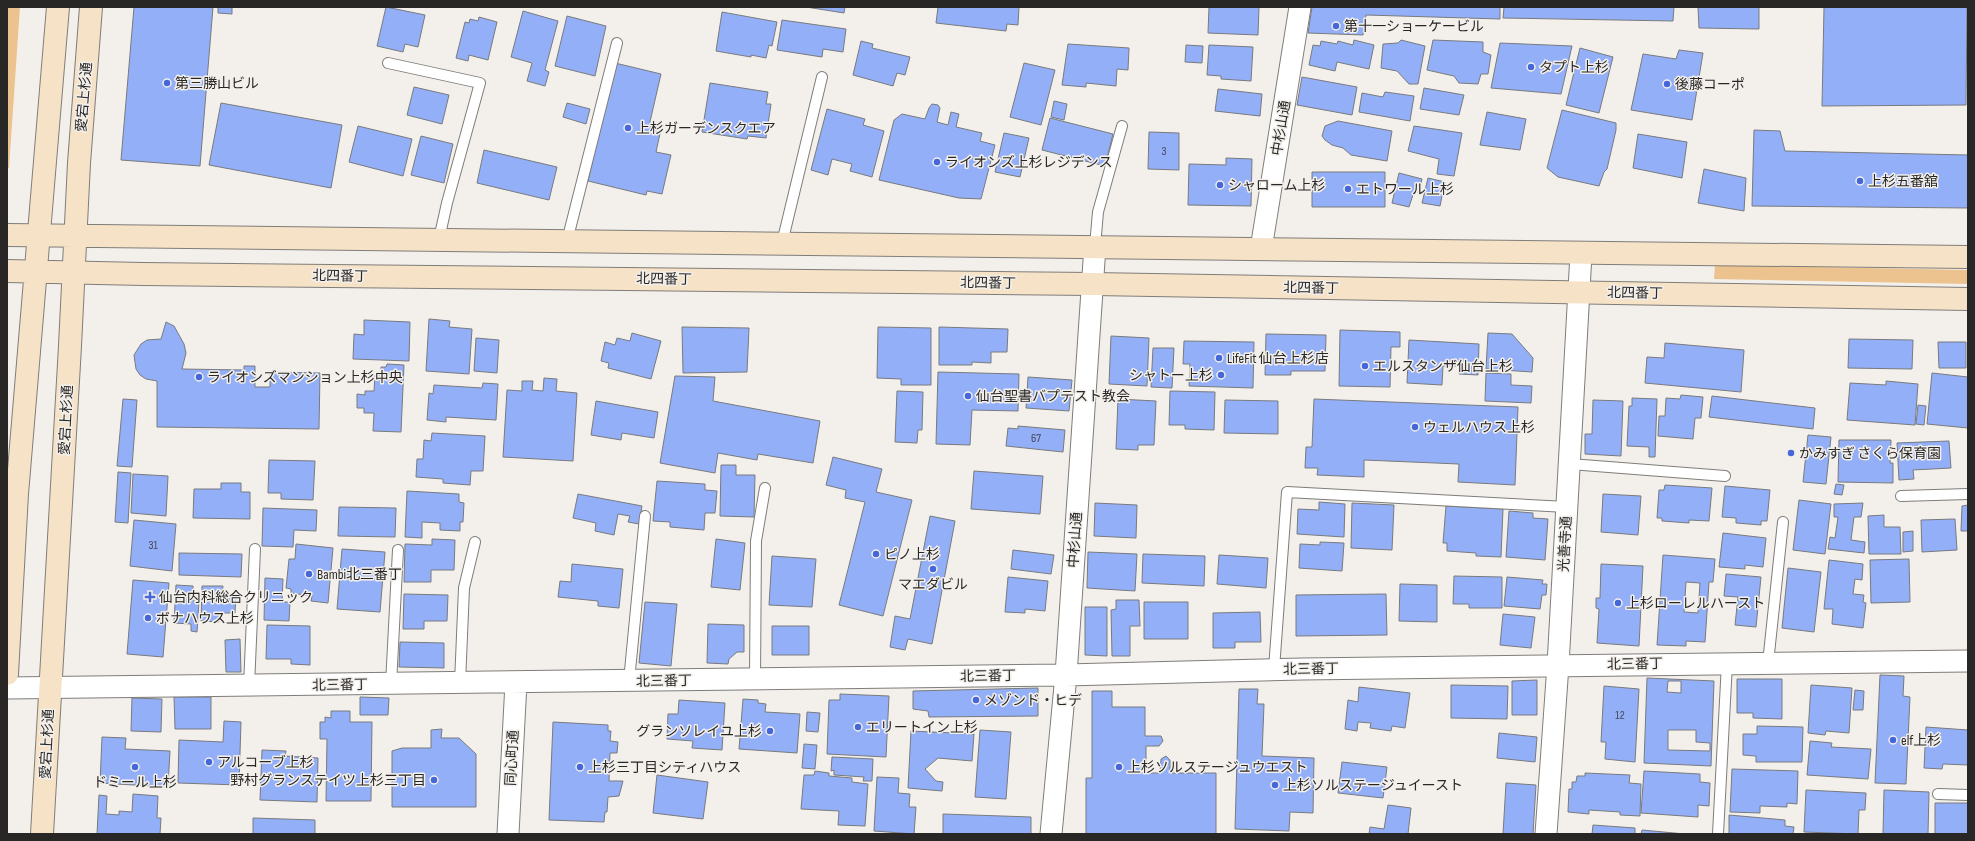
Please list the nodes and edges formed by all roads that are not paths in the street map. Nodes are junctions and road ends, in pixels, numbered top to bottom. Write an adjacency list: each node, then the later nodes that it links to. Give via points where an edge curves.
1 (58, 7): 9 (street)
2 (91, 7): 10 (street, 愛宕上杉通, via 78,163)
3 (1300, 7): 15 (street, 中杉山通)
4 (617, 43): 12 (lane)
5 (388, 63): 11 (lane, via 480,83)
6 (822, 77): 13 (lane)
7 (1122, 126): 14 (lane, via 1098,212)
8 (7, 235): 9 (street)
9 (40, 235): 10 (street); 19 (street)
10 (76, 235): 11 (street); 20 (street, 愛宕上杉通)
11 (439, 239): 12 (street)
12 (567, 241): 13 (street)
13 (782, 243): 14 (street)
14 (1095, 246): 15 (street); 21 (street, 中杉山通)
15 (1261, 249): 16 (street)
16 (1581, 254): 17 (street); 22 (street, 光善寺通)
17 (1968, 258)
18 (7, 271): 19 (street, 北四番丁)
19 (36, 272): 20 (street, 北四番丁); 27 (street)
20 (74, 272): 21 (street, 北四番丁); 50 (street, 愛宕上杉通)
21 (1093, 284): 22 (street, 北四番丁); 42 (street, 中杉山通)
22 (1580, 292): 23 (street, 北四番丁); 24 (street, 光善寺通)
23 (1968, 299)
24 (1570, 464): 25 (lane); 30 (street, 光善寺通)
25 (1725, 476)
26 (765, 488): 43 (lane, via 756,541)
27 (12, 493): 41 (street)
28 (1968, 494): 29 (lane)
29 (1900, 496)
30 (1567, 507): 39 (street, 光善寺通); 40 (lane, via 1287,492)
31 (645, 516): 44 (lane)
32 (1783, 522): 38 (lane)
33 (475, 542): 45 (lane, via 464,588)
34 (255, 549): 48 (lane)
35 (398, 550): 47 (lane)
36 (1968, 661): 38 (street, 北三番丁)
37 (1728, 663): 38 (street, 北三番丁); 39 (street, 北三番丁); 57 (lane)
38 (1768, 663)
39 (1558, 665): 40 (street, 北三番丁); 56 (street, 光善寺通)
40 (1274, 669): 42 (street, 北三番丁)
41 (7, 674)
42 (1066, 676): 43 (street, 北三番丁); 55 (street, 中杉山通)
43 (755, 679): 44 (street, 北三番丁)
44 (629, 681): 46 (street, 北三番丁)
45 (460, 683): 46 (street, 北三番丁); 47 (street, 北三番丁)
46 (516, 683): 54 (street, 同心町通)
47 (391, 684): 48 (street, 北三番丁)
48 (249, 686): 50 (street, 北三番丁)
49 (7, 688): 50 (street, 北三番丁)
50 (50, 689): 53 (street, 愛宕上杉通)
51 (1938, 794): 52 (lane)
52 (1968, 795)
53 (42, 834)
54 (508, 834)
55 (1050, 834)
56 (1546, 834)
57 (1718, 834)

